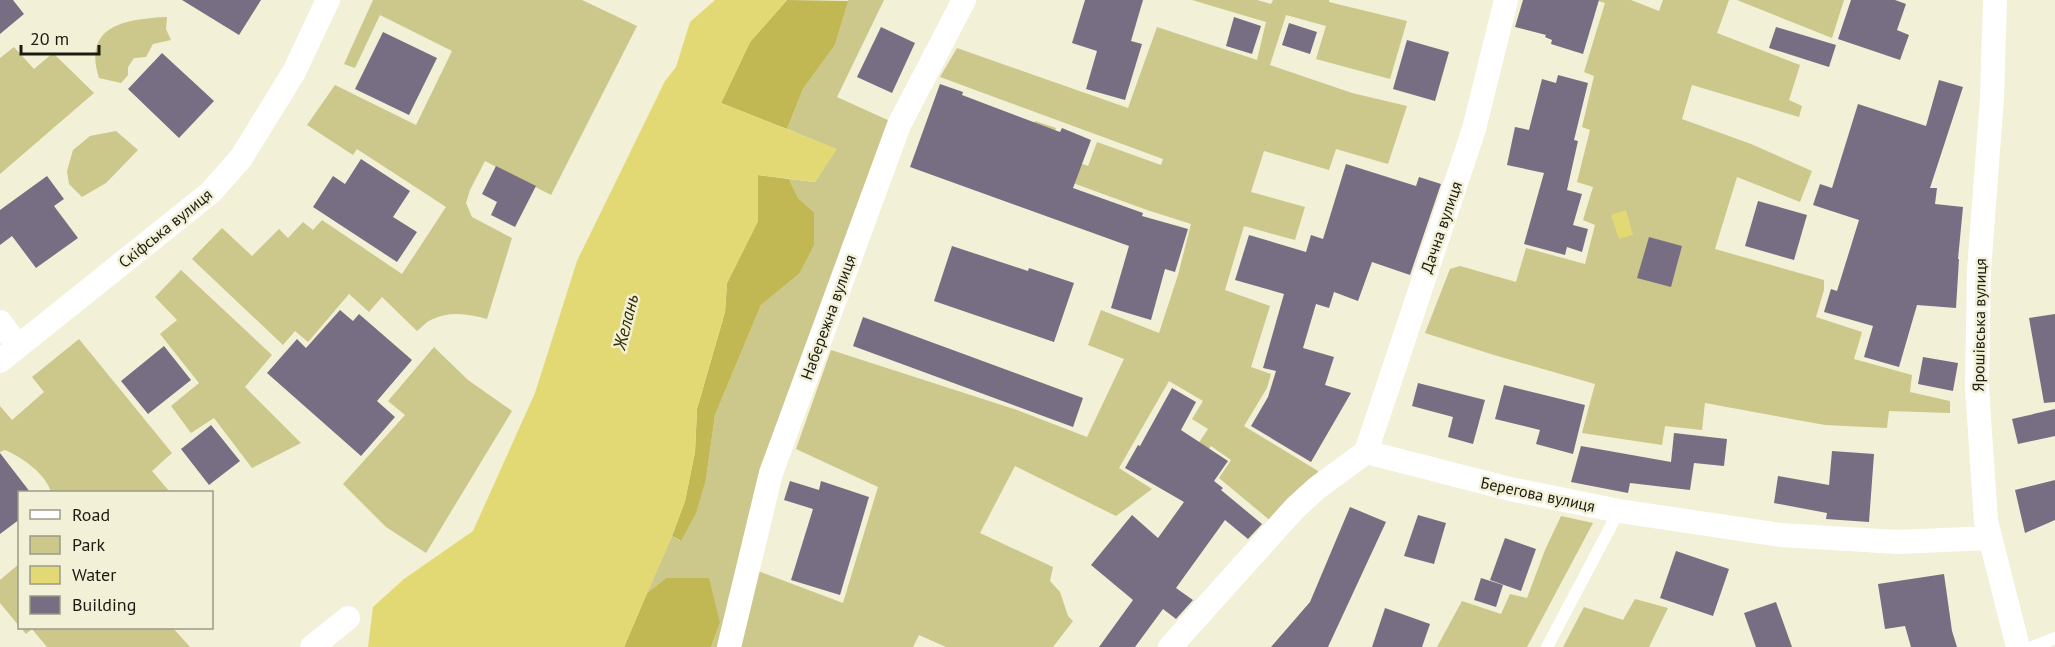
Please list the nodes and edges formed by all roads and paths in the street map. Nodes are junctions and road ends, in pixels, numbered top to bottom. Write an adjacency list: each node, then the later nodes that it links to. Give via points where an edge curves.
1 (328, 0): 6 (street, Скіфська вулиця, via 268,116 241,158 211,192)
2 (964, 0): 13 (street, Набережна вулиця, via 899,125 771,473)
3 (1506, 0): 7 (street, Дачна вулиця, via 1474,129)
4 (1995, 0): 9 (street, Ярошівська вулиця, via 1979,270 1977,387)
5 (0, 322): 6 (street)
6 (9, 353)
7 (1366, 452): 8 (street, Берегова вулиця, via 1510,489); 14 (street, via 1295,507)
8 (1619, 511): 9 (street, Берегова вулиця, via 1780,535 1898,542); 15 (lane)
9 (1989, 538): 16 (street, Ярошівська вулиця)
10 (348, 618): 12 (street)
11 (2055, 638): 17 (lane)
12 (312, 647)
13 (729, 647)
14 (1170, 647)
15 (1547, 647)
16 (2018, 647)
17 (2032, 647)

